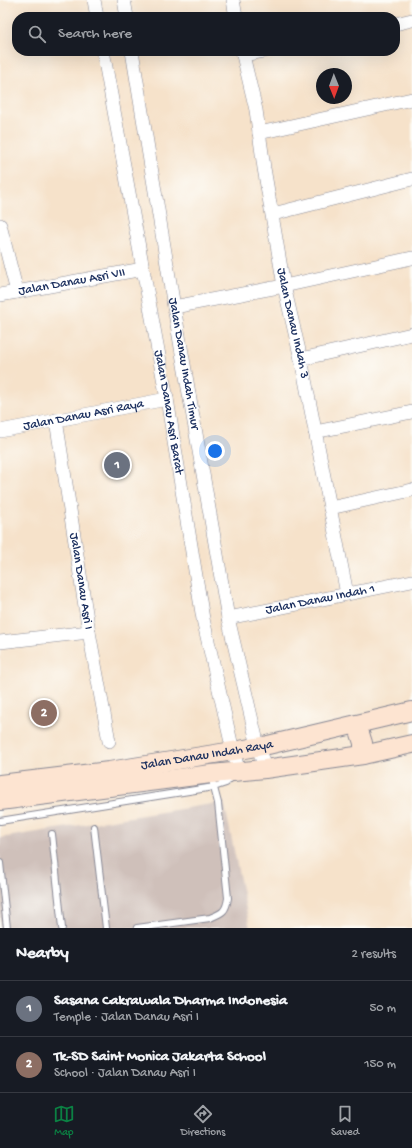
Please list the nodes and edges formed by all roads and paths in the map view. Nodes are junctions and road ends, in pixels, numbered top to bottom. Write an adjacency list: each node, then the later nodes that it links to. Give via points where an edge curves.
1 (94, 0): 4 (street)
2 (124, 0): 5 (street)
3 (233, 0): 6 (street)
4 (96, 12)
5 (126, 12)
6 (235, 12)
7 (412, 20): 8 (street)
8 (400, 23)
9 (104, 56): 18 (street, Jalan Danau Asri Barat)
10 (133, 56): 22 (street, Jalan Danau Indah Timur)
11 (244, 56): 13 (street, Jalan Danau Indah 3)
12 (412, 99): 13 (street)
13 (259, 133): 15 (street, Jalan Danau Indah 3)
14 (412, 179): 15 (street)
15 (273, 214): 19 (street, Jalan Danau Indah 3)
16 (0, 225): 20 (street)
17 (412, 258): 19 (street)
18 (143, 269): 20 (street, Jalan Danau Asri VII); 25 (street, Jalan Danau Asri Barat)
19 (284, 286): 22 (street); 24 (street, Jalan Danau Indah 3)
20 (17, 292): 21 (street, Jalan Danau Asri VII)
21 (0, 295)
22 (174, 307): 34 (street, Jalan Danau Indah Timur)
23 (412, 334): 24 (street)
24 (301, 359): 29 (street, Jalan Danau Indah 3)
25 (168, 399): 27 (street, Jalan Danau Asri Raya); 42 (street, Jalan Danau Asri Barat, via 203,619)
26 (412, 412): 29 (street)
27 (56, 420): 28 (street, Jalan Danau Asri Raya); 35 (street, Jalan Danau Asri I)
28 (0, 431)
29 (315, 432): 31 (street, Jalan Danau Indah 3)
30 (412, 490): 31 (street)
31 (330, 508): 33 (street, Jalan Danau Indah 3)
32 (412, 581): 33 (street, Jalan Danau Indah 1)
33 (347, 594): 34 (street, Jalan Danau Indah 1)
34 (228, 618): 41 (street, Jalan Danau Indah Timur)
35 (89, 632): 36 (street); 39 (street, Jalan Danau Asri I)
36 (0, 642)
37 (412, 711): 38 (street, Jalan Danau Indah Raya)
38 (358, 724): 41 (street, Jalan Danau Indah Raya); 43 (street, via 363,743)
39 (109, 741)
40 (412, 744): 43 (street, Jalan Danau Indah Raya)
41 (258, 746): 42 (street, Jalan Danau Indah Raya); 44 (street, Jalan Danau Indah Timur)
42 (232, 751): 45 (street, Jalan Danau Asri Barat); 47 (street, Jalan Danau Indah Raya)
43 (362, 755): 44 (street, Jalan Danau Indah Raya)
44 (265, 768): 45 (street, Jalan Danau Indah Raya)
45 (239, 772): 46 (street, Jalan Danau Indah Raya)
46 (212, 780): 48 (street, Jalan Danau Indah Raya); 49 (lane); 53 (lane, via 218,803 227,907 210,918)
47 (0, 784)
48 (0, 801)
49 (0, 821)
50 (94, 828): 56 (lane)
51 (52, 834): 55 (lane)
52 (0, 862): 54 (lane)
53 (146, 927): 57 (lane)
54 (8, 928)
55 (62, 928)
56 (106, 928)
57 (137, 928)

